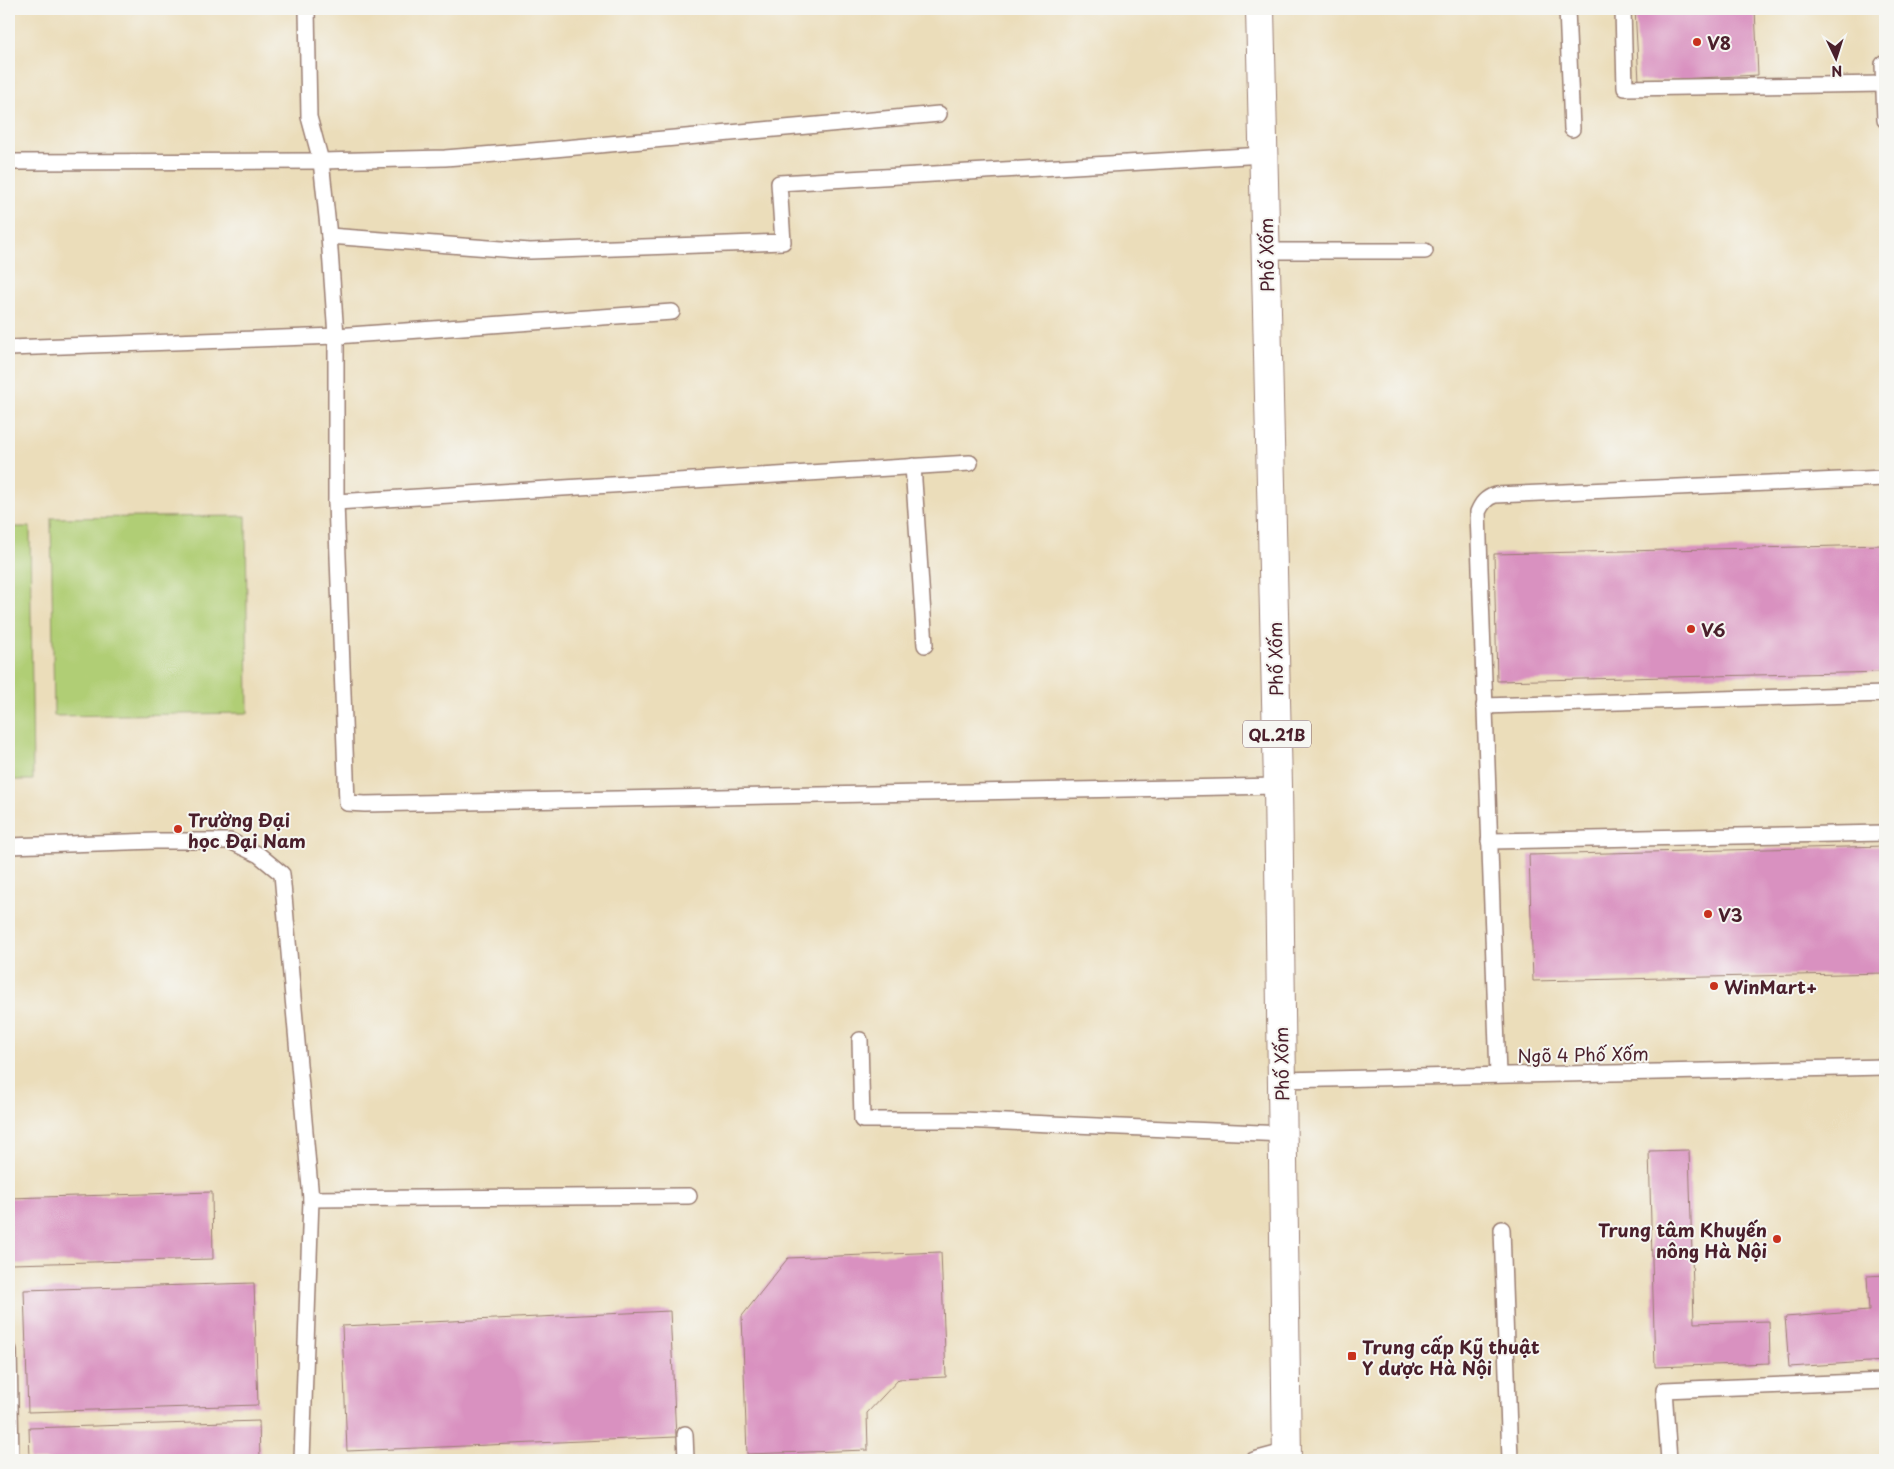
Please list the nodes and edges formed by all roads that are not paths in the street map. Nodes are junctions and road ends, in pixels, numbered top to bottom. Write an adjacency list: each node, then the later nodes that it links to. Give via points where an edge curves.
1 (307, 9): 11 (lane, via 309,117)
2 (1260, 9): 10 (highway, Phố Xốm / QL.21B)
3 (1567, 9): 9 (lane)
4 (1623, 9): 6 (lane, via 1625,88)
5 (1885, 64): 6 (lane)
6 (1884, 84): 8 (lane)
7 (939, 114): 11 (lane, via 444,158)
8 (1885, 120)
9 (1572, 129)
10 (1264, 155): 13 (lane, via 779,183 783,242 530,251); 14 (highway, Phố Xốm / QL.21B)
11 (321, 161): 12 (lane); 13 (lane)
12 (9, 162)
13 (329, 236): 17 (lane)
14 (1266, 251): 15 (lane); 26 (highway, Phố Xốm / QL.21B)
15 (1424, 251)
16 (672, 312): 17 (lane)
17 (336, 336): 18 (lane); 22 (lane)
18 (9, 348)
19 (970, 462): 20 (lane)
20 (913, 466): 22 (lane); 23 (lane)
21 (1885, 478): 25 (lane, via 1489,497 1478,512)
22 (336, 502): 26 (lane, via 347,803)
23 (925, 645)
24 (1885, 694): 25 (lane)
25 (1484, 706): 28 (lane)
26 (1278, 786): 33 (highway, Phố Xốm / QL.21B)
27 (1885, 833): 28 (lane)
28 (1489, 841): 32 (lane)
29 (9, 846): 36 (lane, via 230,840 259,854 282,874)
30 (860, 1040): 34 (lane, via 862,1120 961,1120)
31 (1885, 1067): 32 (lane, Ngõ 4 Phố Xốm)
32 (1498, 1075): 33 (lane, Ngõ 4 Phố Xốm)
33 (1281, 1080): 34 (highway, Phố Xốm / QL.21B)
34 (1282, 1134): 42 (highway, Phố Xốm / QL.21B)
35 (689, 1196): 36 (lane)
36 (311, 1199): 44 (lane)
37 (1502, 1229): 47 (lane)
38 (9, 1350): 40 (lane)
39 (1885, 1381): 48 (lane, via 1664,1390)
40 (10, 1430): 43 (lane)
41 (684, 1434): 45 (lane)
42 (1287, 1456): 46 (lane)
43 (11, 1460)
44 (302, 1460)
45 (686, 1460)
46 (1254, 1460)
47 (1510, 1460)
48 (1670, 1460)

